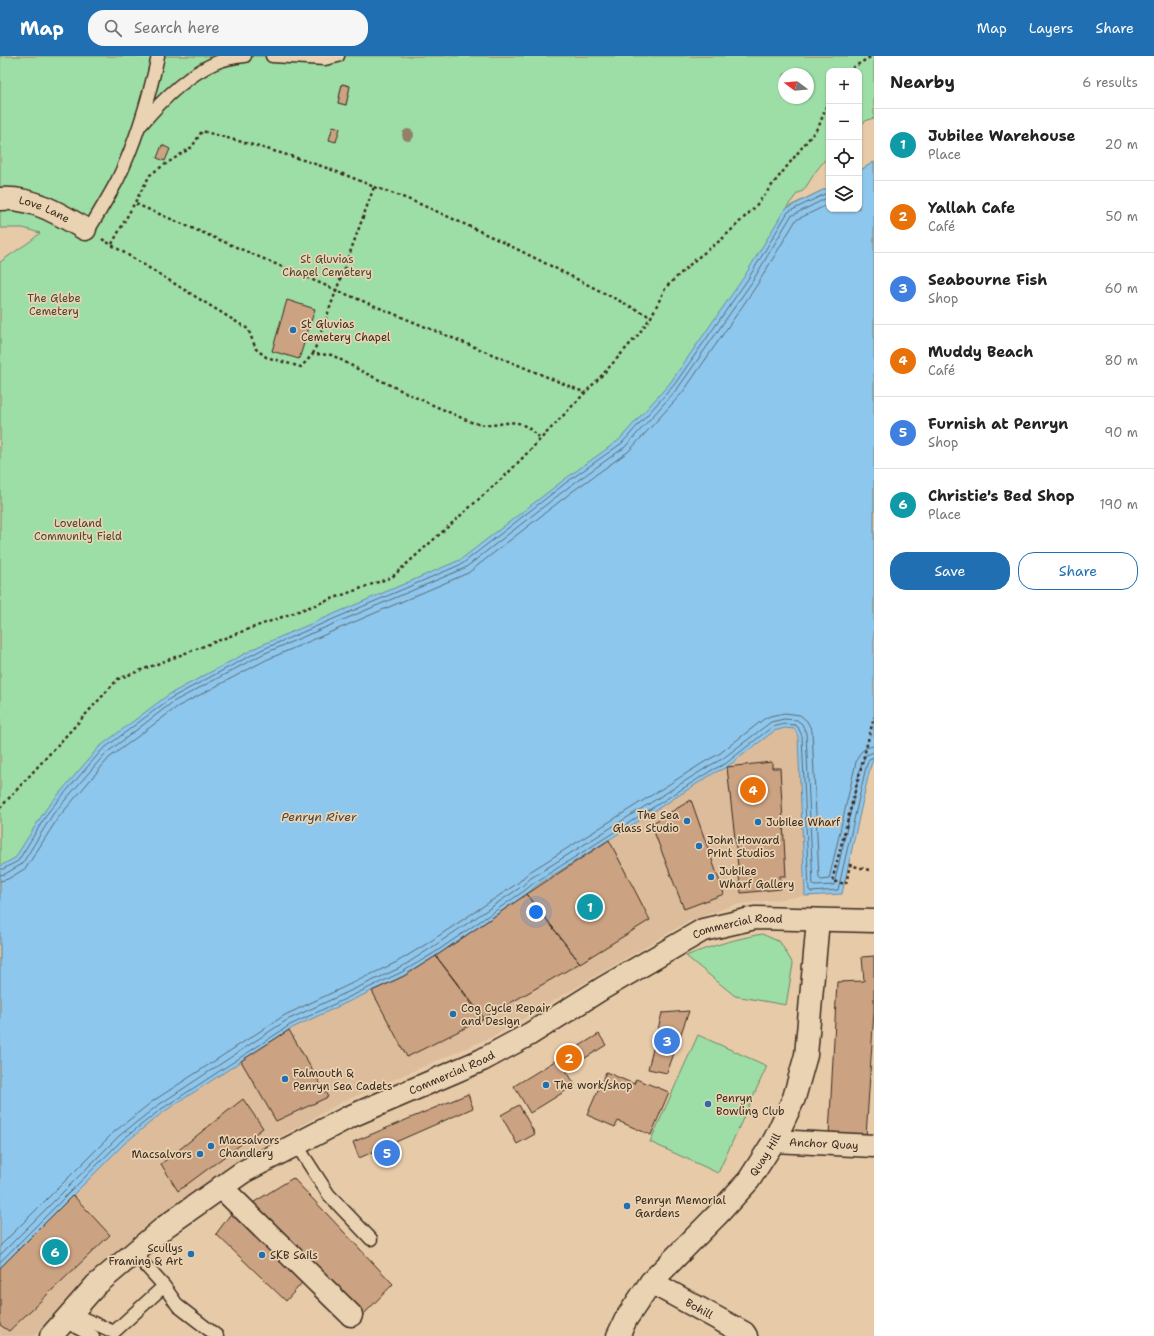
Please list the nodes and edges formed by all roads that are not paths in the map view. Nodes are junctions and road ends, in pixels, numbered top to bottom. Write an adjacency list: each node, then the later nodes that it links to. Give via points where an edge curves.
1 (158, 56): 5 (lane)
2 (245, 56): 5 (lane, via 215,63 188,80 161,103)
3 (272, 56): 4 (lane, via 325,59)
4 (338, 56)
5 (137, 131): 7 (lane, via 117,181 91,226)
6 (0, 199): 7 (street, Love Lane, via 20,200 37,205)
7 (85, 229)
8 (818, 920): 9 (street, Commercial Road); 10 (street, Quay Hill, via 806,1055 794,1098); 11 (street, Commercial Road, via 756,918 703,930 482,1060 349,1117)
9 (874, 922)
10 (774, 1141): 12 (street, Anchor Quay); 16 (street, Quay Hill, via 749,1180)
11 (296, 1144): 13 (street, Commercial Road, via 243,1172); 14 (lane, via 329,1195)
12 (874, 1146)
13 (221, 1187): 15 (street, Commercial Road, via 166,1226); 18 (street)
14 (371, 1239)
15 (134, 1253): 17 (lane); 19 (street, Commercial Road, via 96,1285)
16 (651, 1282): 22 (street, Quay Hill); 23 (street, Bohill)
17 (164, 1286): 19 (lane, via 114,1332); 21 (lane, via 178,1306)
18 (351, 1315)
19 (62, 1323): 20 (lane)
20 (93, 1336)
21 (217, 1336)
22 (618, 1336)
23 (746, 1336)

